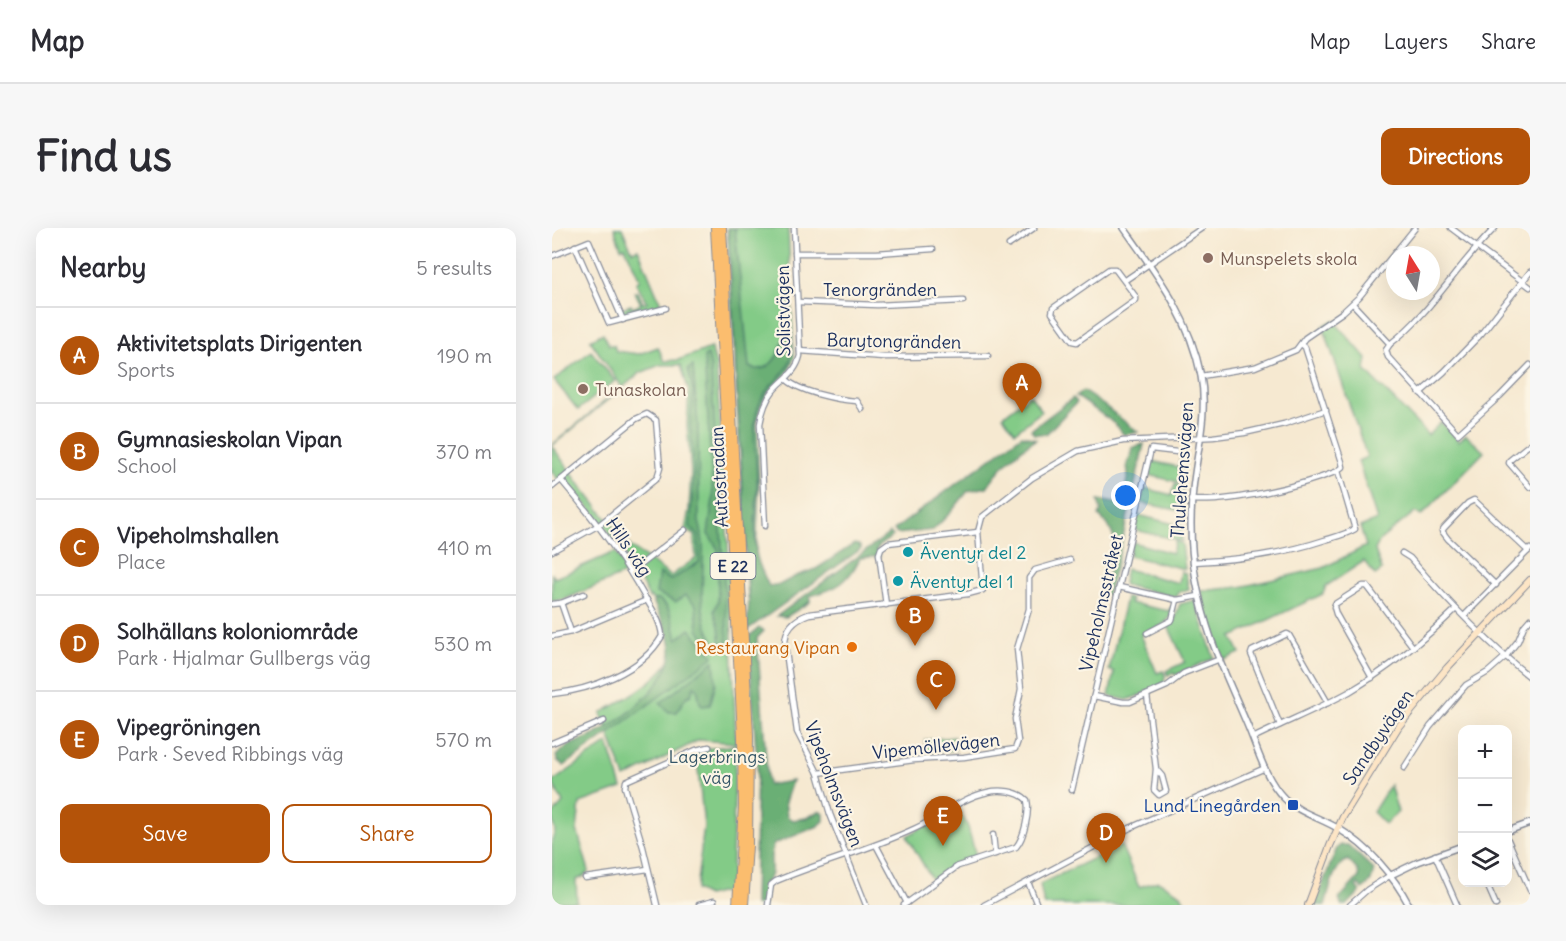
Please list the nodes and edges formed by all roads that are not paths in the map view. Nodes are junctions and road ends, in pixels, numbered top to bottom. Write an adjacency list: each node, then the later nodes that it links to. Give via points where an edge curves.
1 (715, 228): 111 (highway, Autostradan / E 22, via 742,735 743,806)
2 (722, 228): 95 (highway, Autostradan / E 22, via 749,725)
3 (794, 228): 14 (street, Solistvägen)
4 (1034, 228): 10 (street)
5 (1124, 228): 16 (street, Thulehemsvägen)
6 (1202, 228): 16 (street)
7 (1415, 228): 23 (street)
8 (1451, 228): 12 (street)
9 (1495, 228): 12 (street)
10 (1009, 245)
11 (575, 246): 15 (street); 25 (street, via 605,318 610,324); 25 (street, via 588,241)
12 (1476, 246): 18 (street); 27 (street, via 1422,314)
13 (933, 249): 14 (street, via 876,254)
14 (795, 253): 22 (street, Solistvägen)
15 (552, 256)
16 (1150, 264): 19 (street); 31 (street, Thulehemsvägen, via 1184,322)
17 (1530, 272): 18 (street)
18 (1521, 280): 20 (street); 33 (street, via 1480,334)
19 (1124, 281): 19 (street, via 1136,300 1077,342 1072,341 1052,313 1053,308 1111,268)
20 (1530, 287)
21 (963, 301): 22 (street, Tenorgränden, via 877,305)
22 (798, 302): 28 (street, Solistvägen)
23 (1353, 304): 26 (street); 27 (street)
24 (666, 308): 25 (street)
25 (623, 320)
26 (1301, 344): 31 (street, via 1270,362); 35 (street)
27 (1390, 344): 33 (street, via 1387,355)
28 (800, 351): 29 (street, Barytongränden, via 884,357); 32 (street, Solistvägen, via 797,365)
29 (988, 356)
30 (1530, 365): 33 (street, via 1458,434)
31 (1201, 376): 36 (street, Thulehemsvägen)
32 (786, 379): 34 (street, via 810,391 857,401); 45 (street, Solistvägen, via 769,396 760,424)
33 (1420, 393)
34 (862, 409)
35 (1326, 410): 36 (street, via 1264,429); 39 (street, via 1343,465)
36 (1200, 437): 43 (street, Thulehemsvägen); 47 (street, via 1123,441 1078,451 1032,478 985,513)
37 (1530, 444): 41 (street, via 1509,463)
38 (1177, 452): 56 (street, Vipeholmsstråket, via 1150,449)
39 (1338, 471): 43 (street, via 1266,492); 52 (street, via 1353,531 1298,548)
40 (561, 480): 42 (street); 44 (street, Hills väg); 44 (street, via 628,425 647,414 653,416 657,423 657,478)
41 (1530, 487)
42 (552, 488)
43 (1191, 500): 52 (street, Thulehemsvägen)
44 (599, 525): 49 (street); 53 (street, Hills väg)
45 (765, 526)
46 (685, 530): 53 (street)
47 (978, 532): 63 (street, via 983,590); 63 (street, via 883,546 879,554)
48 (1529, 550): 55 (street); 55 (street, via 1474,500 1468,502 1442,531)
49 (552, 551)
50 (1402, 553): 64 (street)
51 (1070, 560): 88 (street, Vipemöllevägen, via 1035,570 1029,578 1029,609 1017,649 1021,690 1015,749)
52 (1193, 562): 58 (street, Thulehemsvägen)
53 (631, 572): 59 (street, Hills väg)
54 (1530, 580): 69 (main road, Sandbyvägen)
55 (1496, 585): 65 (street)
56 (1119, 587): 60 (street); 78 (street, Vipeholmsstråket)
57 (584, 594): 61 (street)
58 (1199, 596): 60 (street); 73 (street, Thulehemsvägen)
59 (647, 600): 67 (street); 76 (street, Hills väg, via 662,629 662,636 647,655 592,685)
60 (1178, 600): 68 (street, via 1172,620)
61 (561, 603): 62 (street); 67 (street)
62 (552, 604)
63 (886, 605): 88 (street, Vipeholmsvägen, via 813,613 798,618 786,634 797,732)
64 (1456, 609): 65 (street); 71 (street)
65 (1464, 616): 69 (street)
66 (1530, 619): 72 (street)
67 (571, 632): 70 (street)
68 (1147, 633)
69 (1479, 633): 72 (street); 91 (main road, Sandbyvägen, via 1399,726)
70 (552, 636)
71 (1413, 647): 75 (street); 75 (street, via 1367,586 1335,604 1334,610)
72 (1505, 657): 74 (street); 86 (street, via 1466,685 1430,727)
73 (1220, 659): 77 (street, via 1182,674); 82 (street, Thulehemsvägen)
74 (1530, 677)
75 (1372, 678): 79 (street)
76 (552, 694)
77 (1147, 695): 78 (street, via 1126,702); 87 (street)
78 (1094, 696): 89 (street, Vipeholmsstråket)
79 (1328, 703): 81 (street); 81 (street, via 1289,635 1257,647 1252,656)
80 (604, 721): 83 (street)
81 (1280, 725): 82 (street)
82 (1253, 738): 85 (street, Thulehemsvägen)
83 (552, 743)
84 (709, 747): 101 (street, via 626,781)
85 (1265, 768): 91 (street, Thulehemsvägen, via 1287,801); 104 (street, via 1138,825)
86 (1404, 768)
87 (1156, 769): 87 (street, via 1154,790 1159,795 1166,790)
88 (818, 773): 100 (street, Vipeholmsvägen)
89 (1072, 790)
90 (1530, 824): 92 (street)
91 (1338, 828): 102 (street, Thulehemsvägen, via 1367,851); 118 (main road, Sandbyvägen)
92 (1512, 830)
93 (993, 835): 98 (street)
94 (876, 845): 98 (street, via 982,794 999,790 1023,796 1028,807 1019,843 1014,849); 100 (street); 108 (street)
95 (748, 846): 112 (highway, Autostradan / E 22); 113 (highway)
96 (1458, 847): 99 (street)
97 (1512, 849): 106 (street)
98 (995, 854): 108 (street, via 953,869)
99 (1436, 855): 102 (street); 121 (street)
100 (847, 856): 114 (street, via 772,884); 115 (street, Vipeholmsvägen)
101 (648, 869): 103 (street); 109 (street)
102 (1389, 876): 119 (street); 120 (street, Thulehemsvägen)
103 (585, 878)
104 (1028, 882): 116 (street); 117 (street)
105 (1488, 887): 122 (street)
106 (1530, 890)
107 (714, 901): 110 (street)
108 (905, 904)
109 (657, 905)
110 (699, 905)
111 (737, 905)
112 (744, 905)
113 (748, 905)
114 (768, 905)
115 (866, 905)
116 (984, 905)
117 (1037, 905)
118 (1308, 905)
119 (1350, 905)
120 (1409, 905)
121 (1457, 905)
122 (1496, 905)

